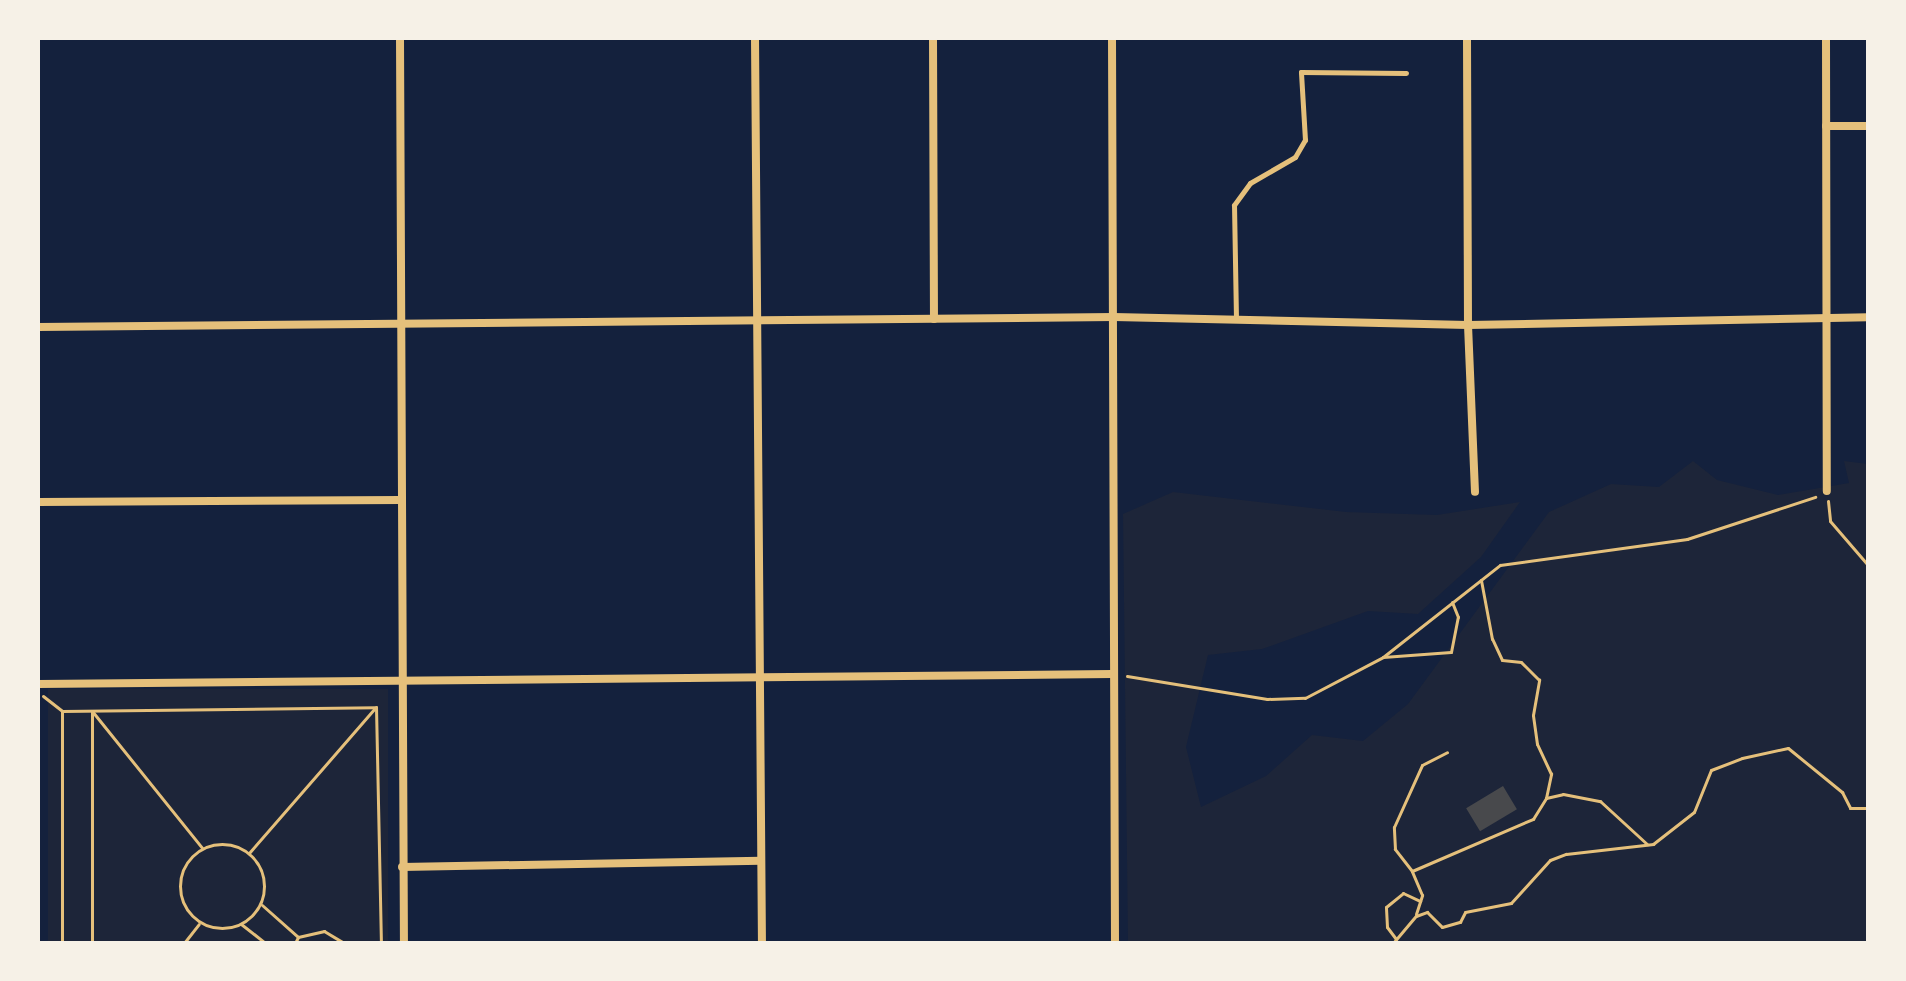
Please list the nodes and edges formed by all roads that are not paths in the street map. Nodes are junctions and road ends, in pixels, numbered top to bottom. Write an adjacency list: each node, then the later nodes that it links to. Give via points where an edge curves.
1 (400, 38): 16 (street)
2 (755, 38): 14 (street)
3 (933, 38): 13 (street)
4 (1112, 38): 10 (street)
5 (1467, 38): 17 (street)
6 (1826, 38): 8 (street)
7 (1406, 73): 15 (lane, via 1301,72 1305,140 1295,157 1250,183 1234,205)
8 (1826, 126): 9 (street); 12 (street)
9 (1868, 126)
10 (1114, 317): 13 (street); 15 (street); 24 (street)
11 (1868, 317): 12 (street)
12 (1828, 318): 17 (street); 19 (street)
13 (934, 319): 14 (street)
14 (757, 320): 16 (street); 23 (street)
15 (1236, 320): 17 (street)
16 (402, 324): 18 (street); 21 (street)
17 (1468, 325): 20 (street)
18 (38, 327)
19 (1827, 491)
20 (1475, 492)
21 (401, 500): 22 (street); 25 (street)
22 (38, 502)
23 (760, 674): 24 (street); 25 (street); 27 (street)
24 (1112, 674): 31 (street)
25 (401, 677): 26 (street); 28 (street)
26 (38, 684)
27 (761, 861): 28 (street); 30 (street)
28 (402, 867): 29 (street)
29 (404, 943)
30 (762, 943)
31 (1115, 943)

